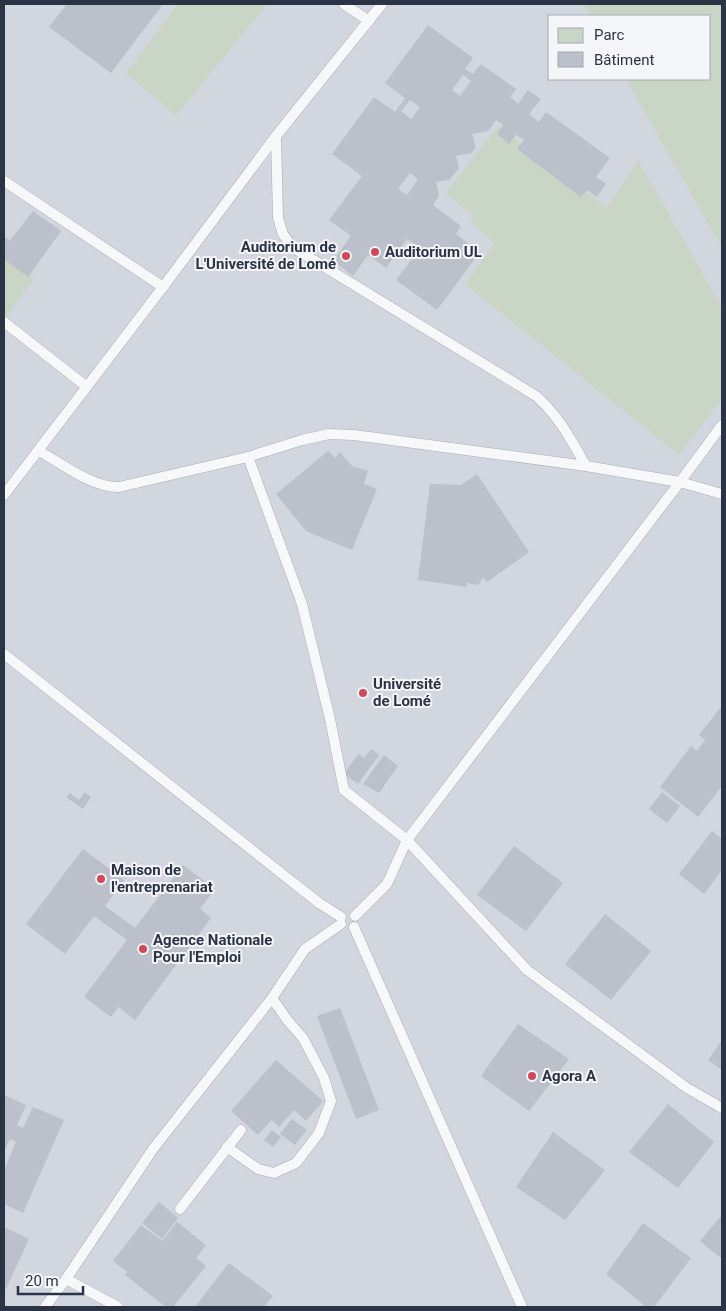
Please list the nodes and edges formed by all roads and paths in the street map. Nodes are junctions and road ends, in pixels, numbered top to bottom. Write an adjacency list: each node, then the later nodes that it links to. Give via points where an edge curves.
1 (344, 4): 3 (lane)
2 (382, 4): 3 (lane)
3 (369, 21): 4 (lane)
4 (276, 136): 6 (lane); 12 (lane, via 278,218 292,247 536,396 560,420)
5 (4, 181): 6 (lane)
6 (163, 288): 8 (lane)
7 (4, 322): 8 (lane)
8 (87, 387): 10 (lane)
9 (722, 425): 13 (lane)
10 (39, 451): 11 (lane, via 108,488); 15 (lane)
11 (248, 458): 12 (lane, via 329,434); 17 (lane, via 302,604 344,790)
12 (586, 466): 13 (lane)
13 (680, 482): 14 (lane); 17 (lane)
14 (722, 494)
15 (4, 495)
16 (4, 654): 19 (lane)
17 (407, 840): 18 (lane, via 386,884); 22 (lane, via 527,970 687,1088)
18 (355, 916): 19 (lane, via 348,912); 20 (lane, via 357,923)
19 (341, 921): 20 (lane, via 344,928); 21 (lane, via 305,949)
20 (354, 927): 29 (lane)
21 (272, 998): 24 (lane, via 303,1038 324,1078 331,1101 319,1133 296,1162 274,1173 258,1169); 26 (lane, via 154,1149)
22 (722, 1108)
23 (241, 1130): 24 (lane)
24 (227, 1147): 25 (lane)
25 (180, 1209)
26 (66, 1279): 27 (lane); 28 (lane)
27 (45, 1307)
28 (118, 1307)
29 (522, 1307)

